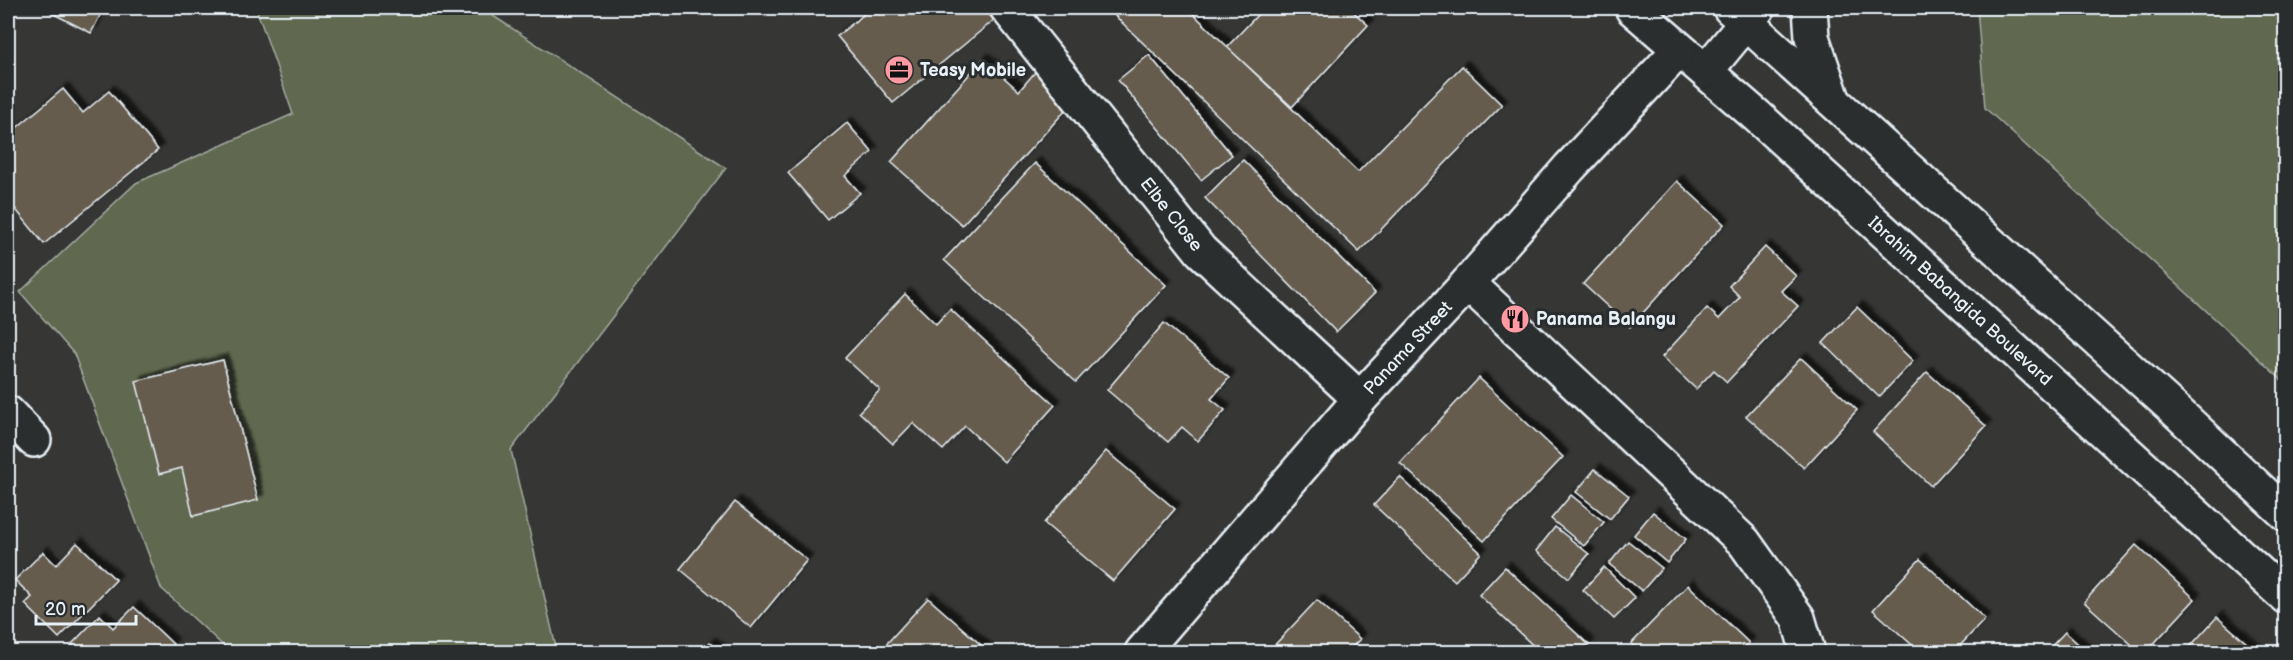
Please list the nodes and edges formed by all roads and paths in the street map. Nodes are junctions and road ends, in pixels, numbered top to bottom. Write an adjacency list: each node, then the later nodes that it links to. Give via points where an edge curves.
1 (1007, 8): 9 (street, Elbe Close, via 1201,251)
2 (1632, 8): 5 (street, Ibrahim Babangida Boulevard)
3 (1810, 8): 7 (street, via 1812,37)
4 (1745, 12): 6 (street); 7 (street)
5 (1672, 29): 6 (street, Ibrahim Babangida Boulevard); 8 (street, Panama Street, via 1562,176)
6 (1706, 71): 13 (street, Ibrahim Babangida Boulevard)
7 (1833, 101): 12 (street)
8 (1468, 283): 9 (street, Panama Street); 15 (street, via 1744,542 1798,618)
9 (1360, 399): 14 (street, Panama Street)
10 (8, 413): 11 (street)
11 (34, 440)
12 (2286, 514)
13 (2286, 597)
14 (1142, 652)
15 (1809, 652)

